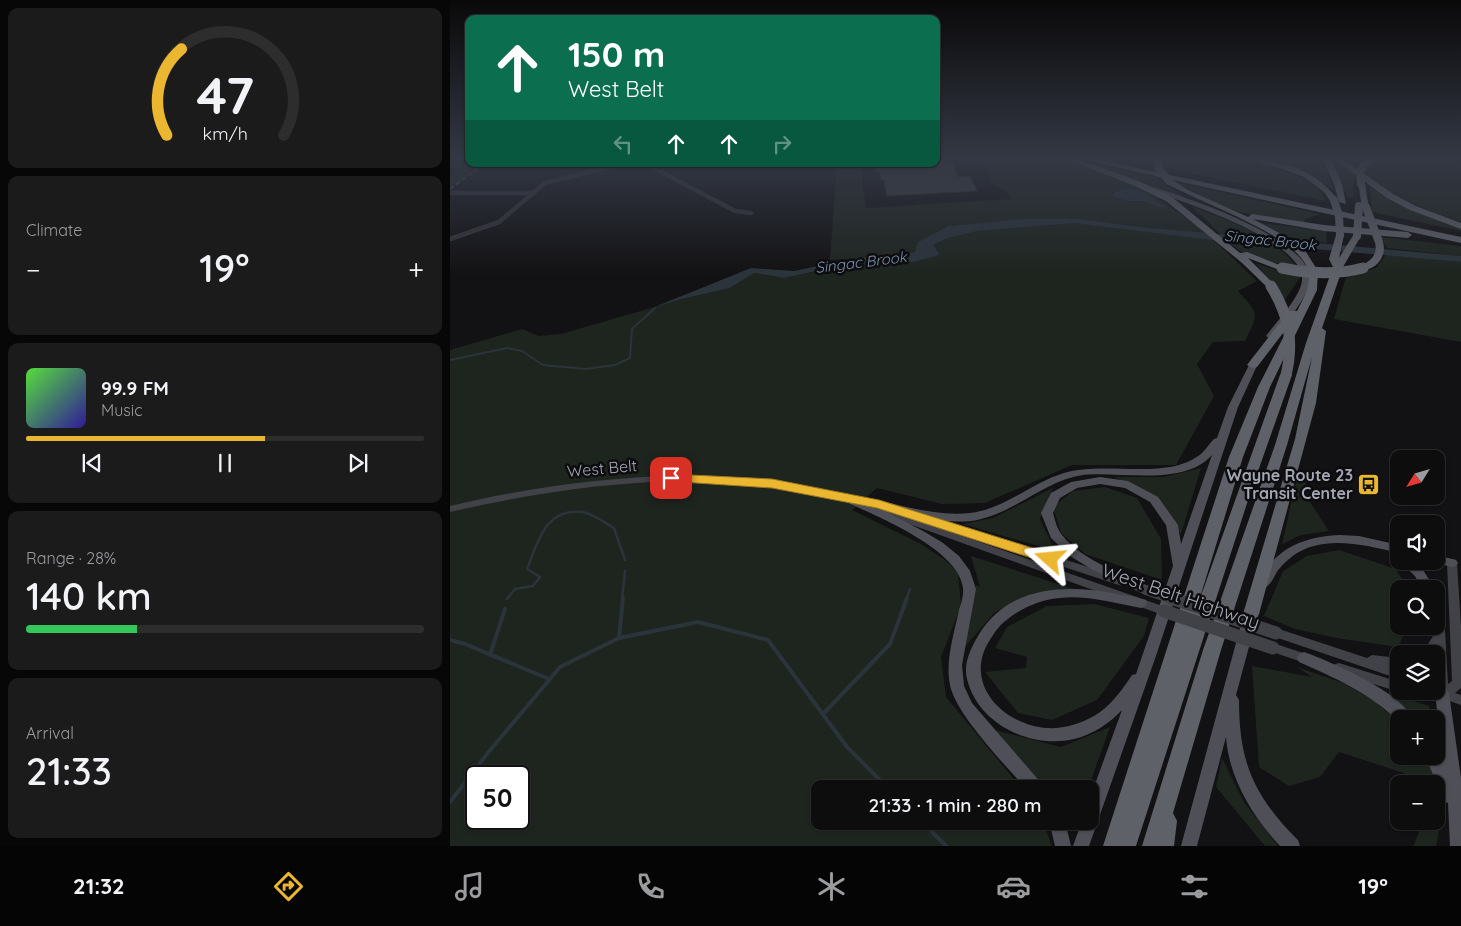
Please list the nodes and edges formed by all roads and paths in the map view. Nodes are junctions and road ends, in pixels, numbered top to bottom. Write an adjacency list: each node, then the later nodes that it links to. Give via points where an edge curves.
1 (526, 198): 17 (street, via 499,222)
2 (711, 198): 14 (street, via 735,211)
3 (1166, 198): 19 (highway)
4 (1176, 198): 20 (main road)
5 (1198, 198): 13 (highway)
6 (1264, 198): 18 (highway)
7 (1298, 198): 16 (highway)
8 (1335, 198): 11 (highway)
9 (1362, 198): 12 (highway, bridge)
10 (1395, 198): 15 (highway)
11 (1338, 201): 21 (highway, via 1344,222 1334,258)
12 (1362, 206): 19 (highway, bridge, via 1380,249 1374,262 1363,268 1325,274 1282,268); 21 (highway, bridge, via 1355,240)
13 (1220, 209): 18 (highway, via 1297,225); 20 (highway)
14 (751, 213)
15 (1461, 226)
16 (1461, 233)
17 (450, 239)
18 (1461, 242)
19 (1224, 243): 62 (highway, bridge, via 1271,286 1284,309 1291,331 1290,357)
20 (1287, 243): 22 (highway, via 1298,248 1310,261 1314,271); 24 (main road, via 1303,265 1305,284)
21 (1338, 267): 23 (highway)
22 (1312, 290): 24 (highway); 61 (highway, via 1261,394 1236,457)
23 (1322, 313): 38 (highway, via 1308,416 1261,570); 54 (highway)
24 (1253, 365): 25 (main road)
25 (1228, 422): 27 (main road, via 1211,451 1184,468 1167,472 1071,474 998,510 980,515 946,516); 36 (main road)
26 (848, 498): 27 (main road, West Belt Highway); 28 (main road, West Belt, via 772,484 696,478 646,479 547,489); 37 (main road, West Belt Highway); 56 (main road, via 939,546 965,570 970,589 955,665 961,696 973,716)
27 (864, 501): 37 (main road, West Belt Highway, via 894,508)
28 (450, 509)
29 (1340, 539): 30 (main road); 31 (main road); 38 (main road, via 1312,541 1286,555 1266,577)
30 (1390, 547)
31 (1390, 553)
32 (1445, 561): 33 (main road)
33 (1452, 563): 49 (main road, via 1458,683 1452,690)
34 (1416, 570): 35 (main road)
35 (1423, 580)
36 (1174, 583): 37 (main road, via 1178,565 1176,536 1170,519 1150,497 1132,486 1101,480 1071,485 1056,495 1049,506 1048,519 1056,535 1090,562); 42 (main road)
37 (1144, 596): 42 (main road, via 1072,593 1044,596 1022,603 994,622 982,638 974,656 974,683 988,708 1007,723 1034,734 1062,735 1087,728 1109,714 1126,694); 43 (main road, West Belt Highway, bridge); 44 (main road, West Belt Highway, bridge)
38 (1251, 614): 47 (main road)
39 (1439, 636): 40 (main road); 41 (main road)
40 (1434, 645)
41 (1439, 645)
42 (1150, 654): 60 (main road)
43 (1342, 654): 45 (main road); 46 (main road, West Belt Highway)
44 (1304, 658): 48 (main road, West Belt Highway); 53 (main road, via 1352,678)
45 (1390, 662)
46 (1390, 671)
47 (1234, 673): 65 (main road); 66 (main road, via 1231,728 1237,763 1256,802)
48 (1390, 684)
49 (1445, 691)
50 (1445, 694): 52 (main road)
51 (1440, 700): 58 (main road)
52 (1461, 700)
53 (1395, 710)
54 (1178, 760): 63 (highway); 64 (highway)
55 (1437, 765): 58 (main road, via 1449,790)
56 (1028, 780)
57 (1059, 830): 59 (main road)
58 (1459, 838)
59 (1063, 846)
60 (1081, 846)
61 (1114, 846)
62 (1126, 846)
63 (1152, 846)
64 (1163, 846)
65 (1189, 846)
66 (1292, 846)

